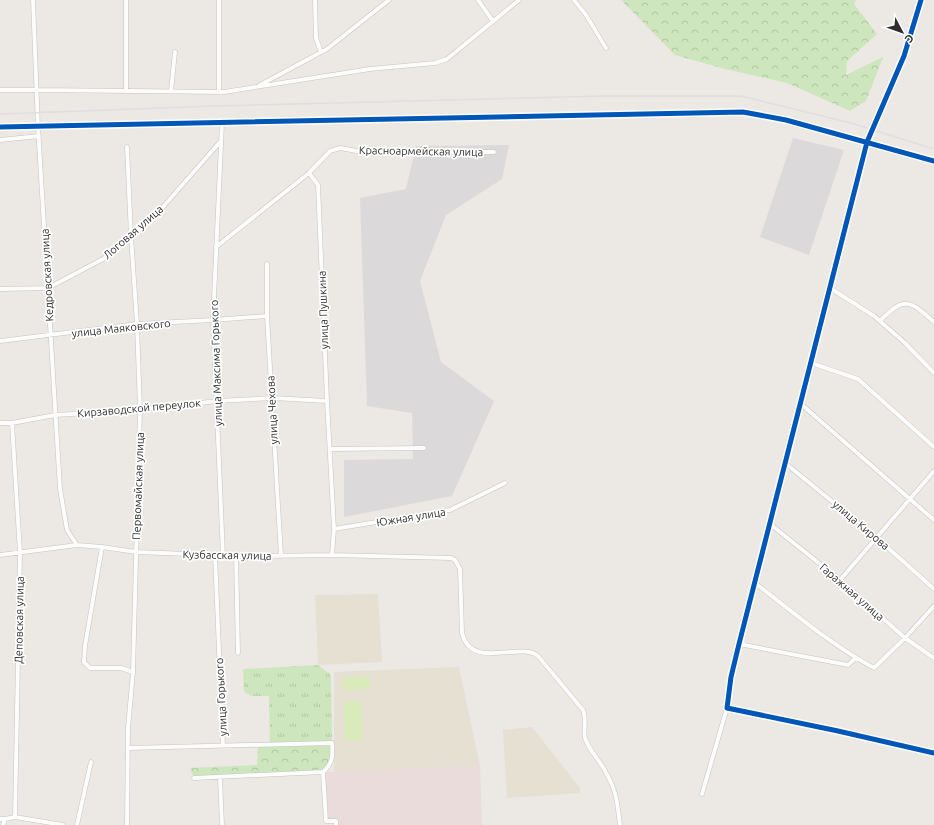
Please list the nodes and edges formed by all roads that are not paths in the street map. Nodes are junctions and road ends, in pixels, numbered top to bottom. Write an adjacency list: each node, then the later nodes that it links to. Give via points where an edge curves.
1 (33, 0): 16 (street, Кедровская улица)
2 (126, 0): 17 (street)
3 (219, 0): 19 (street)
4 (315, 0): 13 (street, via 316,38)
5 (389, 0): 13 (street)
6 (478, 0): 10 (street)
7 (519, 0): 10 (street)
8 (574, 0): 11 (street)
9 (922, 0): 26 (street, via 904,56)
10 (493, 21): 14 (street, via 447,59 435,64 370,69)
11 (606, 48)
12 (175, 52): 18 (street)
13 (321, 52): 14 (street)
14 (257, 88): 19 (street)
15 (0, 90): 16 (street)
16 (37, 90): 17 (street); 21 (street, Кедровская улица)
17 (126, 91): 18 (street)
18 (171, 91): 19 (street)
19 (219, 92)
20 (222, 123): 21 (street); 25 (street, улица Максима Горького); 26 (street, via 743,112 786,120)
21 (38, 127): 22 (street); 23 (street, Кедровская улица)
22 (0, 128)
23 (39, 136): 24 (street); 34 (street, Кедровская улица)
24 (0, 140)
25 (221, 141): 31 (street, Логовая улица, via 155,216); 32 (street, улица Максима Горького)
26 (867, 142): 29 (street); 35 (street)
27 (127, 147): 31 (street, Первомайская улица)
28 (494, 152): 30 (street, Красноармейская улица, via 368,153 340,148 330,151)
29 (934, 161)
30 (310, 173): 32 (street, Красноармейская улица); 48 (street, улица Пушкина, via 318,185)
31 (131, 236): 34 (street, Логовая улица, via 103,259); 41 (street, Первомайская улица)
32 (216, 247): 38 (street, улица Максима Горького)
33 (267, 264): 37 (street, улица Чехова)
34 (48, 288): 36 (street, Логовая улица); 42 (street, Кедровская улица)
35 (830, 288): 39 (street); 44 (street)
36 (0, 289)
37 (267, 316): 38 (street, улица Маяковского); 46 (street, улица Чехова)
38 (213, 320): 41 (street, улица Маяковского); 47 (street, улица Максима Горького)
39 (880, 321): 40 (street, via 897,306 908,303 921,310); 45 (street)
40 (934, 322)
41 (137, 324): 42 (street, улица Маяковского); 50 (street, Первомайская улица)
42 (51, 336): 43 (street, улица Маяковского); 51 (street, Кедровская улица)
43 (0, 341)
44 (811, 363): 49 (street); 54 (street, via 858,379)
45 (934, 373)
46 (271, 398): 47 (street, Кирзаводской переулок); 48 (street, Кирзаводской переулок); 74 (street, улица Чехова)
47 (217, 401): 50 (street, Кирзаводской переулок); 72 (street, улица Максима Горького)
48 (327, 401): 56 (street, улица Пушкина)
49 (800, 404): 57 (street); 60 (street)
50 (140, 410): 51 (street, Кирзаводской переулок); 67 (street, Первомайская улица)
51 (55, 415): 53 (street, Кирзаводской переулок); 65 (street, Кедровская улица, via 60,489 67,530)
52 (0, 423): 53 (street, Кирзаводской переулок)
53 (12, 423): 68 (street, Деповская улица)
54 (934, 447)
55 (424, 448): 56 (street)
56 (330, 450): 63 (street, улица Пушкина)
57 (785, 463): 62 (street); 64 (street, улица Кирова)
58 (934, 471): 60 (street)
59 (505, 483): 63 (street, Южная улица, via 450,510)
60 (910, 498): 61 (street); 64 (street)
61 (934, 520)
62 (770, 524): 75 (street, Гаражная улица); 76 (street)
63 (334, 529): 70 (street, улица Пушкина)
64 (877, 538): 75 (street); 77 (street, улица Кирова)
65 (77, 545): 66 (street, Кузбасская улица); 68 (street, Кузбасская улица)
66 (102, 546): 67 (street, Кузбасская улица); 84 (street, via 84,662 90,668 121,668)
67 (136, 552): 71 (street, Кузбасская улица); 84 (street, Первомайская улица)
68 (20, 553): 69 (street, Кузбасская улица); 94 (street, Деповская улица)
69 (0, 555)
70 (332, 555): 74 (street, Кузбасская улица); 103 (street, Кузбасская улица, via 448,557 455,560 460,569 462,633 465,642 470,647 485,652 528,652 538,656 583,710 584,731 590,750 604,769 618,799)
71 (215, 556): 72 (street, Кузбасская улица); 86 (street, улица Горького)
72 (223, 556): 73 (street, Кузбасская улица)
73 (236, 556): 74 (street, Кузбасская улица); 81 (street)
74 (281, 556)
75 (840, 580): 79 (street, Гаражная улица)
76 (755, 583): 80 (street); 82 (street)
77 (934, 590)
78 (934, 606): 79 (street)
79 (905, 638): 82 (street, via 874,668); 83 (street, Гаражная улица)
80 (739, 644): 82 (street, via 848,665); 85 (street)
81 (238, 653)
82 (856, 658)
83 (934, 658)
84 (133, 672): 87 (street, Первомайская улица)
85 (727, 708): 88 (street); 93 (street)
86 (223, 746): 87 (street); 90 (street, улица Горького, via 332,743 333,757)
87 (128, 748): 100 (street, Первомайская улица)
88 (934, 753)
89 (91, 762): 99 (street)
90 (323, 772): 91 (street); 102 (street, via 326,821 336,821)
91 (220, 776): 92 (street); 101 (street)
92 (194, 778)
93 (702, 794)
94 (15, 817): 96 (street); 98 (street)
95 (0, 819): 96 (street)
96 (6, 819): 97 (street)
97 (3, 825)
98 (63, 825)
99 (77, 825)
100 (127, 825)
101 (222, 825)
102 (336, 825)
103 (620, 825)

